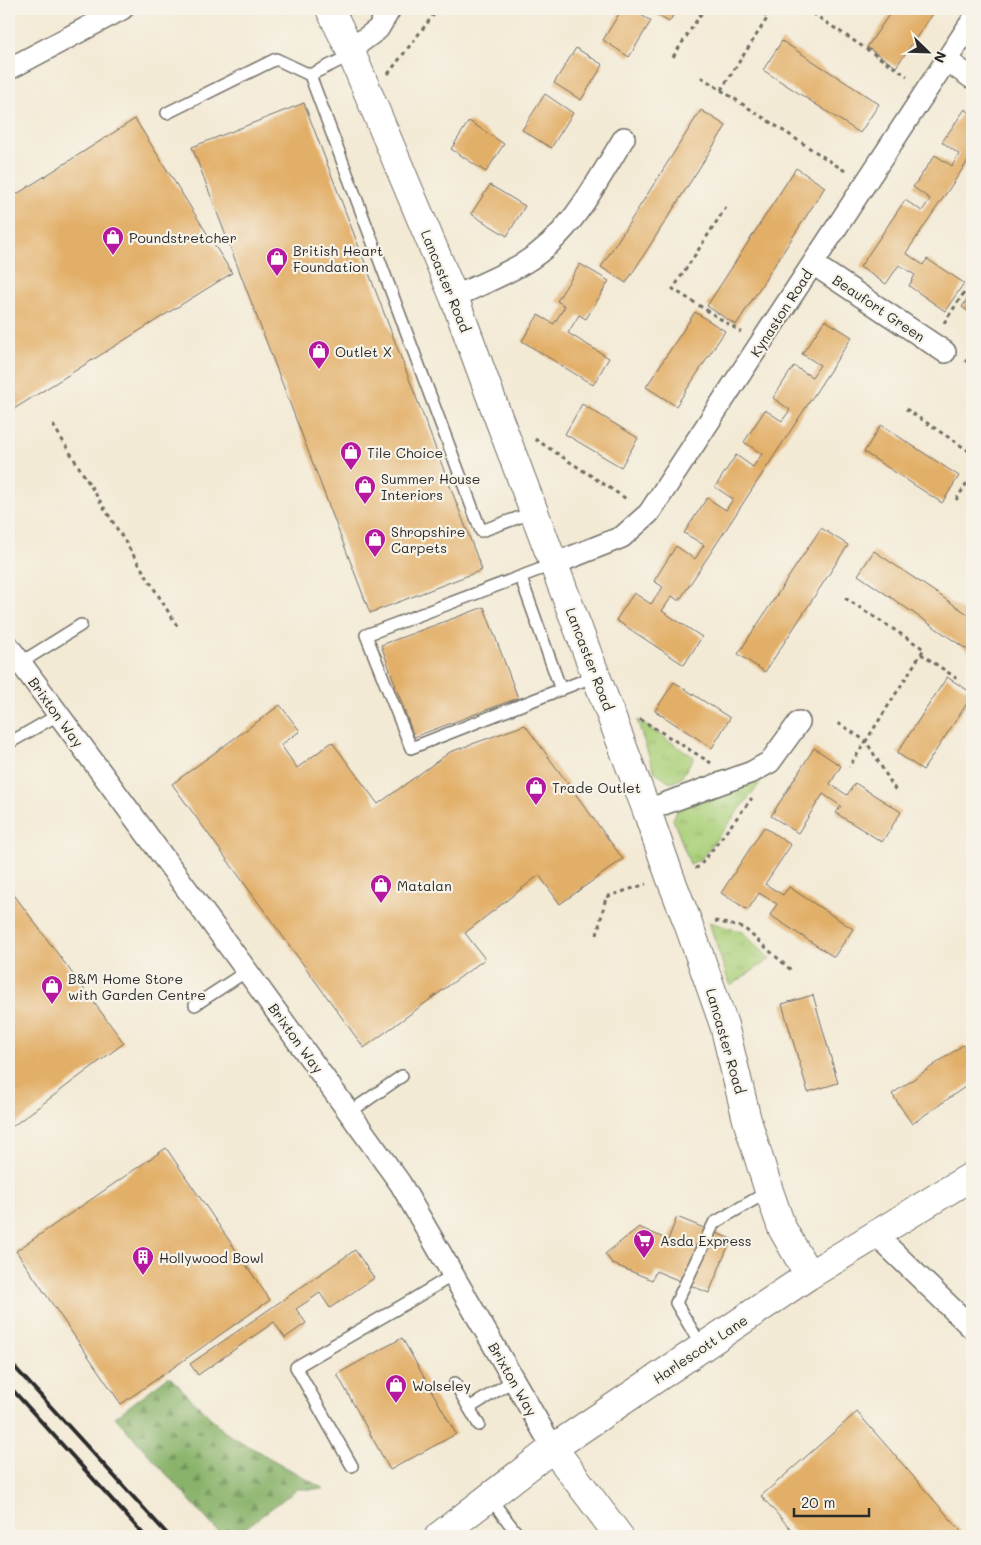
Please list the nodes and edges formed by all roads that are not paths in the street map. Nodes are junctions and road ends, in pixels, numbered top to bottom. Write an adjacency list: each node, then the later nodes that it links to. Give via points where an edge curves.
1 (122, 9): 7 (street)
2 (330, 9): 5 (street, Lancaster Road)
3 (390, 9): 5 (street, via 378,29)
4 (972, 21): 6 (street, Kynaston Road)
5 (351, 52): 8 (lane); 13 (street, Lancaster Road)
6 (946, 60): 9 (street); 12 (street, Kynaston Road)
7 (9, 70)
8 (310, 76): 10 (lane, via 276,58); 15 (lane, via 481,531)
9 (972, 78)
10 (167, 113)
11 (624, 138): 13 (street, via 569,225 524,263)
12 (813, 264): 14 (street, Beaufort Green); 16 (street, Kynaston Road, via 649,513 622,537)
13 (454, 297): 15 (street, Lancaster Road)
14 (938, 347)
15 (534, 512): 16 (street, Lancaster Road)
16 (554, 564): 17 (lane); 20 (street, Lancaster Road)
17 (521, 578): 21 (lane); 21 (lane, via 366,635 411,748)
18 (81, 625): 19 (lane)
19 (14, 655): 22 (street, Brixton Way)
20 (595, 676): 21 (lane); 25 (street, Lancaster Road)
21 (561, 690)
22 (58, 715): 24 (lane); 26 (street, Brixton Way)
23 (799, 722): 25 (street, via 770,762 752,772)
24 (9, 741)
25 (647, 811): 31 (street, Lancaster Road, via 724,1025 747,1120)
26 (247, 971): 27 (lane); 29 (street, Brixton Way)
27 (195, 1005)
28 (402, 1076): 29 (lane)
29 (350, 1112): 33 (street, Brixton Way, via 400,1183)
30 (972, 1176): 32 (street, Harlescott Lane)
31 (769, 1191): 34 (street, Lancaster Road, via 782,1228); 36 (lane, via 714,1224 676,1302)
32 (876, 1235): 34 (street, Harlescott Lane); 35 (street)
33 (453, 1275): 37 (street, Brixton Way); 42 (lane, via 296,1367)
34 (808, 1276): 36 (street, Harlescott Lane)
35 (972, 1328)
36 (702, 1347): 41 (street, Harlescott Lane)
37 (514, 1380): 39 (lane); 41 (street, Brixton Way)
38 (455, 1383): 39 (lane)
39 (469, 1408): 40 (lane)
40 (479, 1424)
41 (553, 1448): 43 (street, Harlescott Lane); 46 (street)
42 (352, 1466)
43 (489, 1497): 44 (street, Harlescott Lane); 45 (lane)
44 (439, 1536)
45 (520, 1536)
46 (619, 1536)

